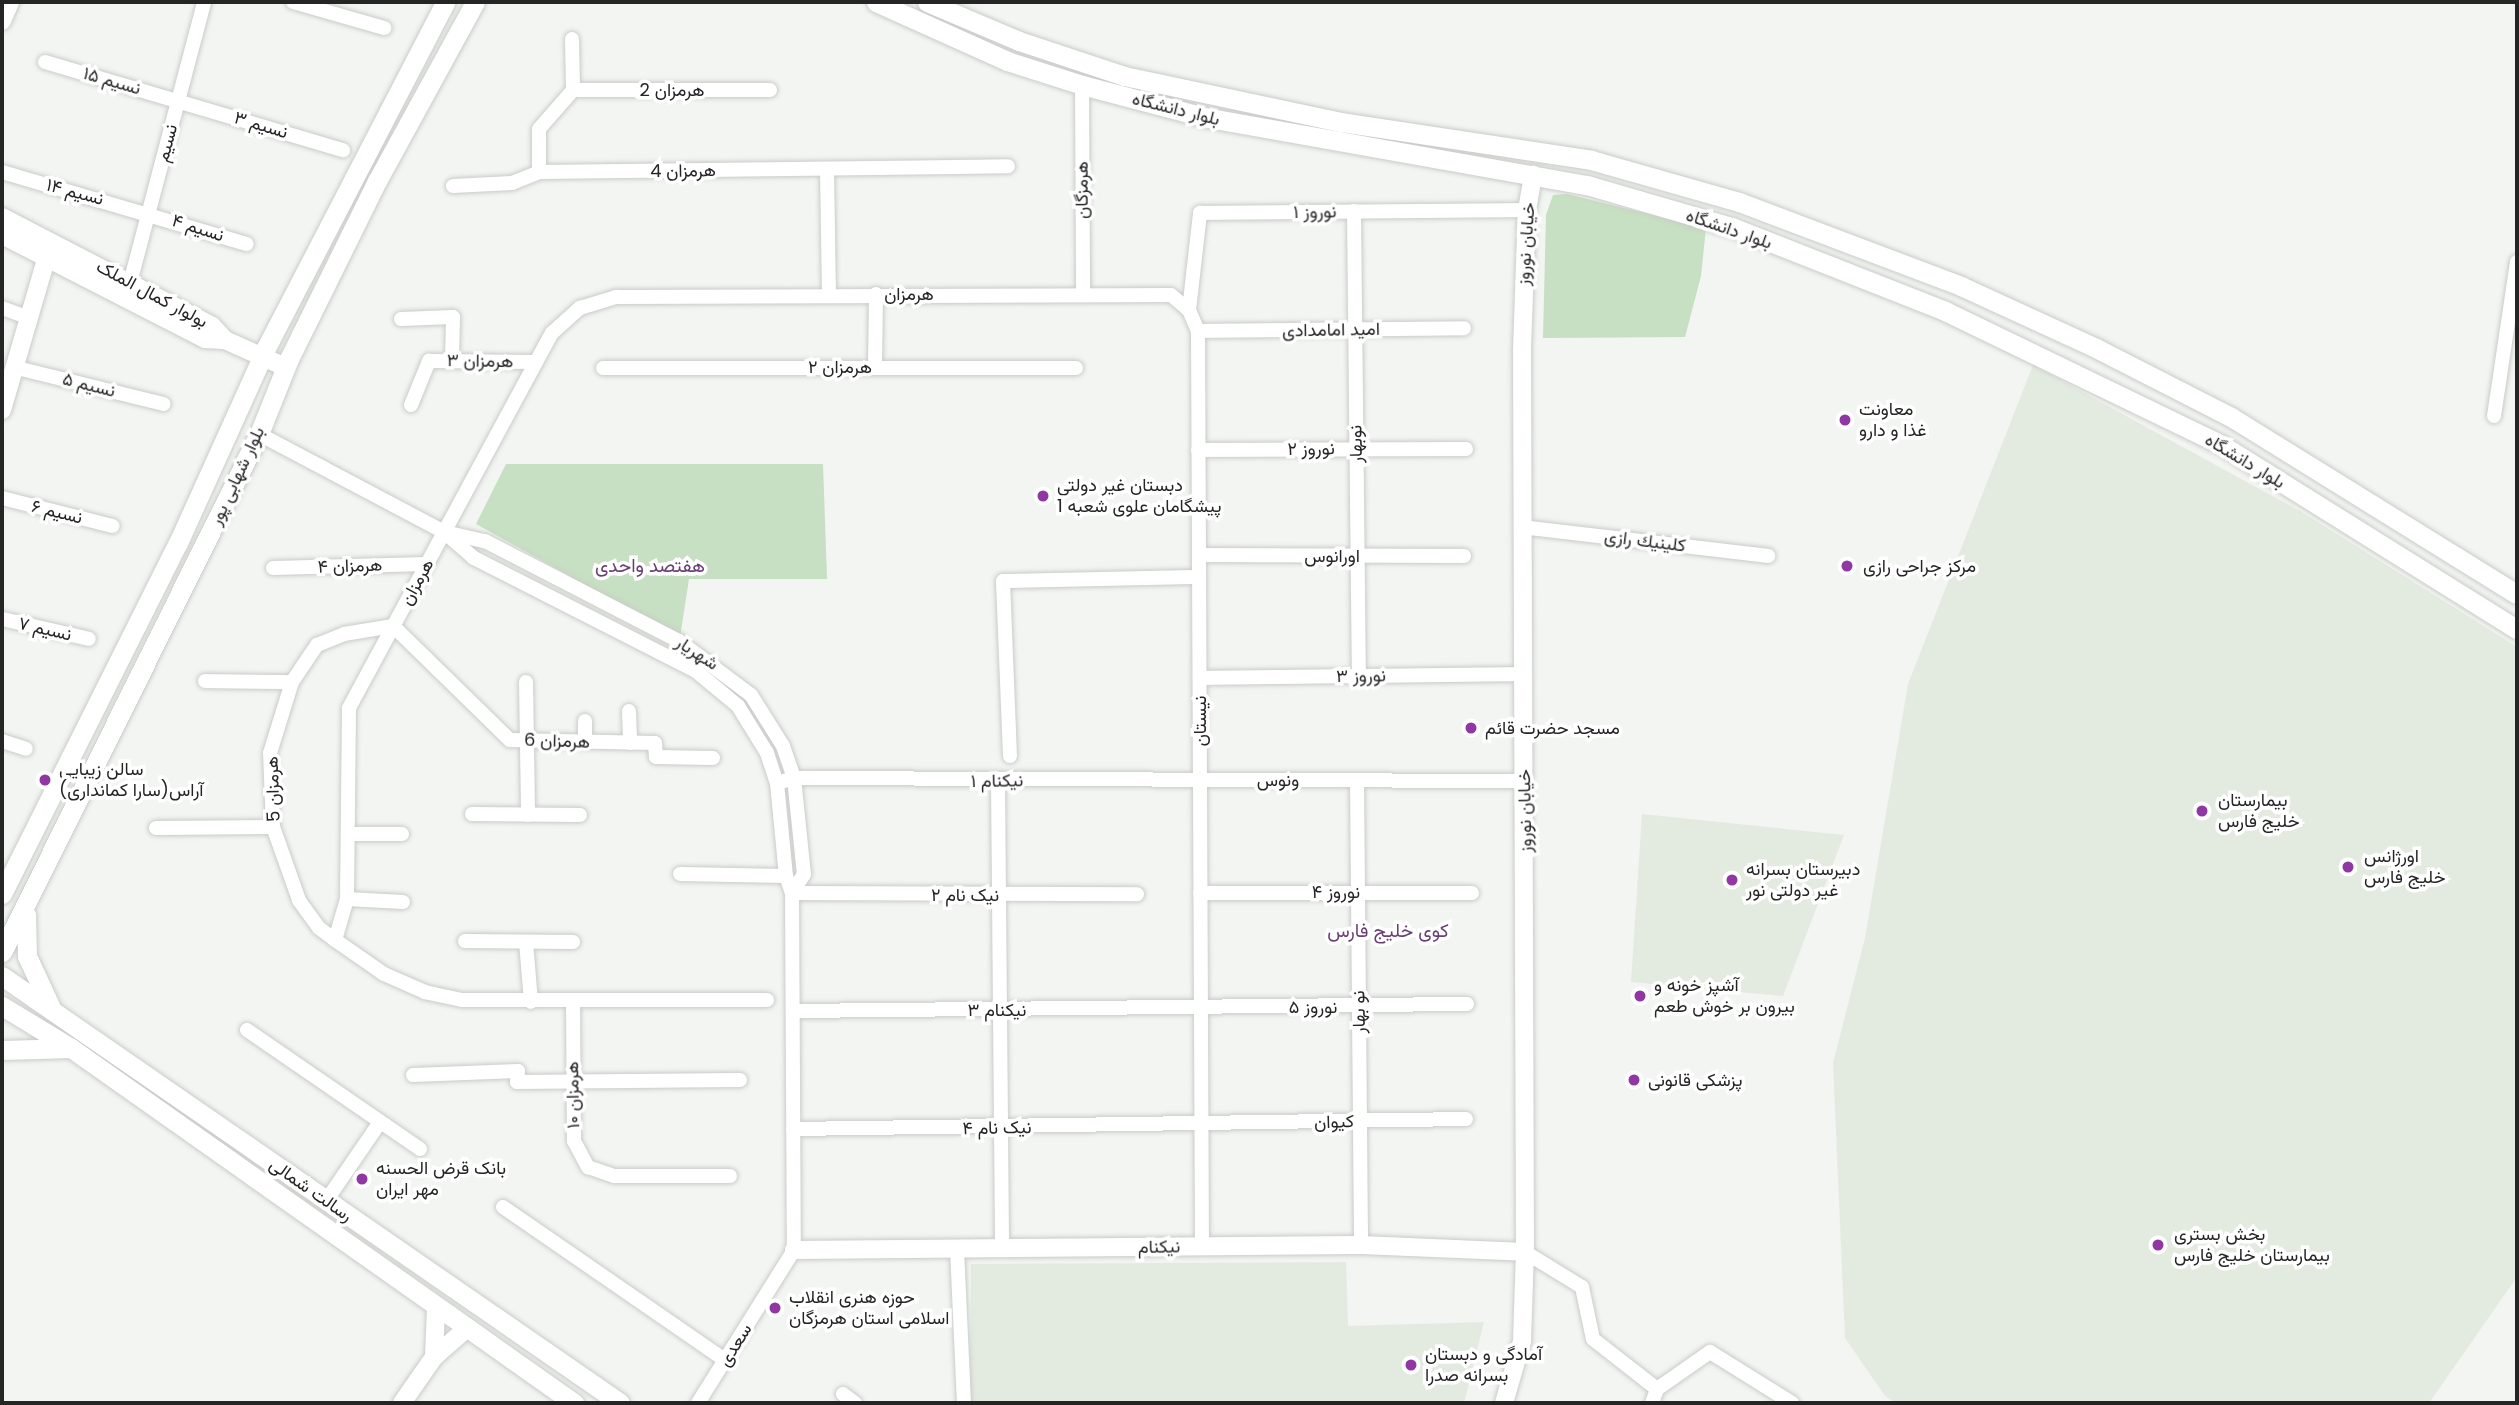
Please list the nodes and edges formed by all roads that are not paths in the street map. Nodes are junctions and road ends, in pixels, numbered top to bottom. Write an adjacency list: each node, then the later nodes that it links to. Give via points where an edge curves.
1 (10, 2): 8 (street)
2 (204, 2): 15 (street, نسیم)
3 (293, 2): 9 (street)
4 (445, 2): 43 (main road, بلوار شهابی پور)
5 (475, 2): 47 (main road, بلوار شهابی پور, via 377,181)
6 (876, 2): 12 (main road, بلوار دانشگاه, via 1007,61)
7 (928, 2): 71 (main road, بلوار دانشگاه, via 1019,41 1124,76 1341,122 1591,160 1739,202 1961,286 2096,348 2231,417)
8 (2, 22)
9 (384, 28)
10 (572, 38): 13 (street)
11 (45, 62): 15 (street, نسیم ۱۵)
12 (1082, 85): 21 (main road, بلوار دانشگاه, via 1256,127); 34 (street, هرمزگان)
13 (573, 90): 14 (street, هرمزان 2); 20 (street, via 539,129)
14 (770, 90)
15 (179, 100): 16 (street, نسیم ۳); 25 (street, نسیم)
16 (343, 150)
17 (1008, 166): 18 (street, هرمزان 4)
18 (827, 169): 20 (street, هرمزان 4); 32 (street)
19 (2, 172): 25 (street, نسیم ۱۴)
20 (539, 172): 22 (street, هرمزان 4, via 512,183)
21 (1533, 175): 23 (street, خیابان نوروز); 72 (main road, بلوار دانشگاه, via 1587,185 1732,227 1945,311 2222,445)
22 (453, 186)
23 (1527, 210): 24 (street, نوروز ۱); 62 (street, خیابان نوروز)
24 (1354, 211): 36 (street, نوروز ۱, via 1200,213); 40 (street, نوبهار)
25 (149, 212): 28 (street, نسیم ۴); 31 (street, نسیم)
26 (2, 217): 29 (street, بولوار کمال الملک)
27 (2, 235): 29 (street, بولوار کمال الملک)
28 (247, 244)
29 (50, 249): 31 (street, بولوار کمال الملک); 37 (street); 42 (street, بولوار کمال الملک, via 205,339)
30 (2517, 262): 54 (street)
31 (130, 283): 42 (street, بولوار کمال الملک, via 212,326)
32 (829, 294): 33 (street, هرمزان); 45 (street, هرمزان, via 616,297 580,308 552,333)
33 (876, 294): 34 (street, هرمزان); 48 (street)
34 (1083, 295): 36 (street, via 1171,295)
35 (2, 308): 37 (street)
36 (1189, 310): 41 (street, نیستان)
37 (30, 318): 46 (street)
38 (401, 319): 44 (street, via 453,317)
39 (1464, 328): 40 (street, امید امامدادی)
40 (1355, 329): 41 (street, امید امامدادی); 57 (street, نوبهار)
41 (1198, 331): 59 (street, نیستان)
42 (225, 340): 43 (street)
43 (261, 359): 47 (street); 55 (main road, بلوار شهابی پور)
44 (452, 361): 45 (street, هرمزان ۳); 52 (street, هرمزان ۳, via 429,361)
45 (536, 362): 63 (street, هرمزان)
46 (13, 367): 51 (street, نسیم ۵); 53 (street)
47 (285, 367): 56 (main road, بلوار شهابی پور)
48 (875, 367): 49 (street, هرمزان ۲); 50 (street, هرمزان ۲)
49 (603, 368)
50 (1076, 368)
51 (164, 404)
52 (411, 405)
53 (2, 410)
54 (2494, 416)
55 (234, 423): 56 (main road); 107 (main road, بلوار شهابی پور)
56 (258, 434): 63 (street, شهریار); 116 (main road, بلوار شهابی پور)
57 (1356, 448): 58 (street, نوروز ۲); 59 (street, نوروز ۲); 67 (street, نوبهار)
58 (1466, 449)
59 (1198, 450): 64 (street, نیستان)
60 (2, 498): 61 (street, نسیم ۶)
61 (113, 526)
62 (1522, 527): 66 (street, كلينيك رازی); 77 (street, خیابان نوروز)
63 (444, 532): 68 (street, هرمزان); 92 (street, شهریار, via 485,541 705,657 751,695 783,746); 97 (street, شهریار, via 474,558 696,671 738,706 767,753)
64 (1199, 555): 67 (street, اورانوس); 70 (street, نیستان)
65 (1464, 556): 67 (street, اورانوس)
66 (1768, 556)
67 (1357, 557): 78 (street, نوبهار)
68 (427, 564): 69 (street, هرمزان ۴); 74 (street, هرمزان)
69 (273, 568)
70 (1199, 577): 79 (street, نیستان); 90 (street, via 1003,581)
71 (2511, 591): 72 (main road)
72 (2486, 610): 75 (main road, بلوار دانشگاه)
73 (2, 619): 76 (street, نسیم ۷)
74 (393, 626): 81 (street, هرمزان 5, via 344,634 317,645); 85 (street, هرمزان 6, via 510,740); 103 (street, هرمزان, via 349,708)
75 (2517, 628)
76 (89, 639)
77 (1522, 674): 78 (street, نوروز ۳); 95 (street, خیابان نوروز)
78 (1359, 676): 79 (street, نوروز ۳)
79 (1200, 678): 93 (street, نیستان)
80 (205, 681): 81 (street)
81 (292, 682): 101 (street, هرمزان 5, via 270,753)
82 (526, 682): 85 (street)
83 (629, 710): 88 (street)
84 (585, 721): 87 (street)
85 (527, 740): 87 (street, هرمزان 6); 99 (street)
86 (2, 741): 89 (street)
87 (585, 741): 88 (street, هرمزان 6)
88 (630, 743): 91 (street, هرمزان 6, via 655,743 656,757)
89 (26, 749)
90 (1010, 755)
91 (713, 758)
92 (794, 778): 96 (street, نیکنام ۱); 97 (street, نیکنام ۱); 110 (street, شهریار, via 804,874)
93 (1200, 780): 94 (street, ونوس); 96 (street, نیکنام ۱); 111 (street, نیستان)
94 (1357, 780): 95 (street); 108 (street, نو بهار)
95 (1525, 781): 155 (street, خیابان نوروز)
96 (998, 782): 113 (street)
97 (777, 783): 106 (street, شهریار)
98 (472, 814): 99 (street)
99 (528, 815): 100 (street)
100 (580, 815)
101 (273, 827): 102 (street); 117 (street, هرمزان 5, via 299,900 318,928)
102 (156, 828)
103 (348, 834): 104 (street); 114 (street, هرمزان)
104 (402, 834)
105 (680, 874): 106 (street)
106 (786, 876): 110 (street, شهریار)
107 (4, 887)
108 (1358, 892): 109 (street, نوروز ۴); 111 (street, نوروز ۴); 128 (street, نو بهار)
109 (1472, 892)
110 (792, 893): 113 (street, نیک نام ۲); 131 (street, شهریار)
111 (1200, 893): 129 (street, نیستان)
112 (1137, 894): 113 (street, نیک نام ۲)
113 (999, 895): 130 (street)
114 (347, 900): 115 (street); 117 (street, هرمزان)
115 (403, 902)
116 (28, 903): 121 (main road, بلوار شهابی پور); 132 (main road, via 27,956)
117 (335, 940): 125 (street, via 384,974 425,992 462,1000)
118 (465, 941): 119 (street)
119 (526, 942): 120 (street); 125 (street)
120 (573, 943)
121 (2, 951)
122 (2, 976): 132 (main road, رسالت شمالی)
123 (767, 1000): 124 (street)
124 (573, 1001): 125 (street); 138 (street, هرمزان ۱۰)
125 (531, 1002)
126 (1467, 1004): 128 (street, نوروز ۵)
127 (2, 1006): 134 (main road, رسالت شمالی)
128 (1359, 1007): 129 (street, نوروز ۵); 141 (street, نو بهار)
129 (1201, 1008): 130 (street, نیکنام ۳); 142 (street, نیستان)
130 (1000, 1010): 131 (street, نیکنام ۳); 143 (street)
131 (793, 1011): 144 (street, شهریار)
132 (53, 1012): 147 (main road, رسالت شمالی)
133 (247, 1030): 140 (street)
134 (71, 1048): 135 (main road); 149 (main road, رسالت شمالی)
135 (2, 1050)
136 (414, 1075): 138 (street, via 518,1071 517,1082)
137 (740, 1080): 138 (street)
138 (572, 1082): 146 (street, هرمزان ۱۰, via 574,1141 588,1167 614,1176)
139 (1466, 1119): 141 (street, کیوان)
140 (380, 1122): 145 (street); 147 (street)
141 (1361, 1122): 142 (street, کیوان); 150 (street, نو بهار)
142 (1202, 1126): 143 (street, نیک نام ۴); 151 (street, نیستان)
143 (1001, 1128): 144 (street, نیک نام ۴); 152 (street)
144 (793, 1129): 154 (street, شهریار)
145 (420, 1149)
146 (730, 1176)
147 (326, 1201): 149 (main road); 163 (main road, رسالت شمالی)
148 (503, 1207): 159 (street)
149 (313, 1220): 156 (main road, رسالت شمالی)
150 (1361, 1245): 151 (street, نیکنام); 155 (street, نیکنام)
151 (1202, 1246): 152 (street, نیکنام)
152 (1002, 1248): 153 (street, نیکنام)
153 (957, 1249): 154 (street, نیکنام); 165 (street)
154 (794, 1250): 159 (street, سعدی)
155 (1525, 1252): 160 (street, via 1582,1287 1593,1339); 166 (street, خیابان نوروز, via 1522,1340)
156 (436, 1307): 157 (main road, رسالت شمالی); 158 (street)
157 (466, 1328): 158 (street); 162 (main road, رسالت شمالی)
158 (434, 1357): 161 (street)
159 (725, 1360): 164 (street, سعدی)
160 (1657, 1389): 167 (street); 168 (street, via 1710,1352)
161 (402, 1403)
162 (574, 1403)
163 (620, 1403)
164 (698, 1403)
165 (964, 1403)
166 (1504, 1403)
167 (1652, 1403)
168 (1792, 1403)

